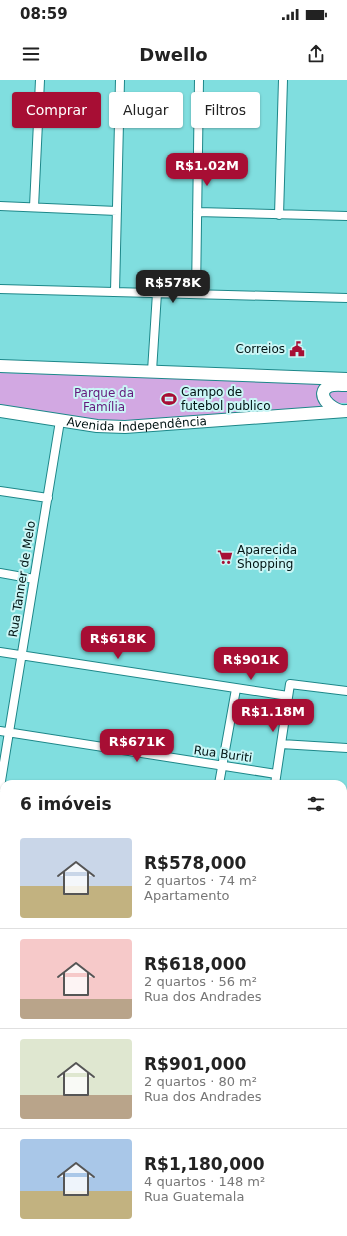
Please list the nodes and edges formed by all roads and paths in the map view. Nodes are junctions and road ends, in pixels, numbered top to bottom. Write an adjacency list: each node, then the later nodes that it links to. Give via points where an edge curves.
1 (40, 80): 6 (street)
2 (120, 80): 7 (street)
3 (199, 80): 8 (street)
4 (283, 80): 9 (street)
5 (0, 206): 6 (street)
6 (34, 207): 7 (street)
7 (117, 211): 12 (street)
8 (197, 212): 9 (street); 14 (street)
9 (278, 215): 10 (street)
10 (347, 216)
11 (0, 289): 12 (street)
12 (115, 292): 13 (street)
13 (156, 293): 14 (street); 17 (street)
14 (196, 294): 15 (street)
15 (347, 298)
16 (0, 366): 17 (main road)
17 (152, 371): 18 (main road)
18 (347, 379)
19 (347, 385): 21 (main road, via 331,386 326,389 323,396 330,406)
20 (0, 411): 22 (main road, Avenida Independência)
21 (346, 411): 22 (main road, Avenida Independência, via 125,427)
22 (60, 421): 24 (street, Rua Tanner de Melo)
23 (0, 491): 24 (street)
24 (48, 498): 26 (street, Rua Tanner de Melo)
25 (0, 573): 26 (street)
26 (34, 578): 28 (street, Rua Tanner de Melo)
27 (0, 652): 28 (street)
28 (22, 655): 29 (street); 33 (street, Rua Tanner de Melo)
29 (236, 688): 31 (street); 36 (street)
30 (347, 691): 31 (street, via 290,684)
31 (288, 696): 34 (street)
32 (0, 731): 33 (street, Rua Buriti)
33 (9, 733): 36 (street, Rua Buriti); 38 (street, Rua Tanner de Melo)
34 (281, 744): 35 (street); 37 (street)
35 (347, 748)
36 (222, 767): 37 (street, Rua Buriti); 39 (street)
37 (276, 774): 40 (street)
38 (1, 780)
39 (220, 780)
40 (275, 780)

